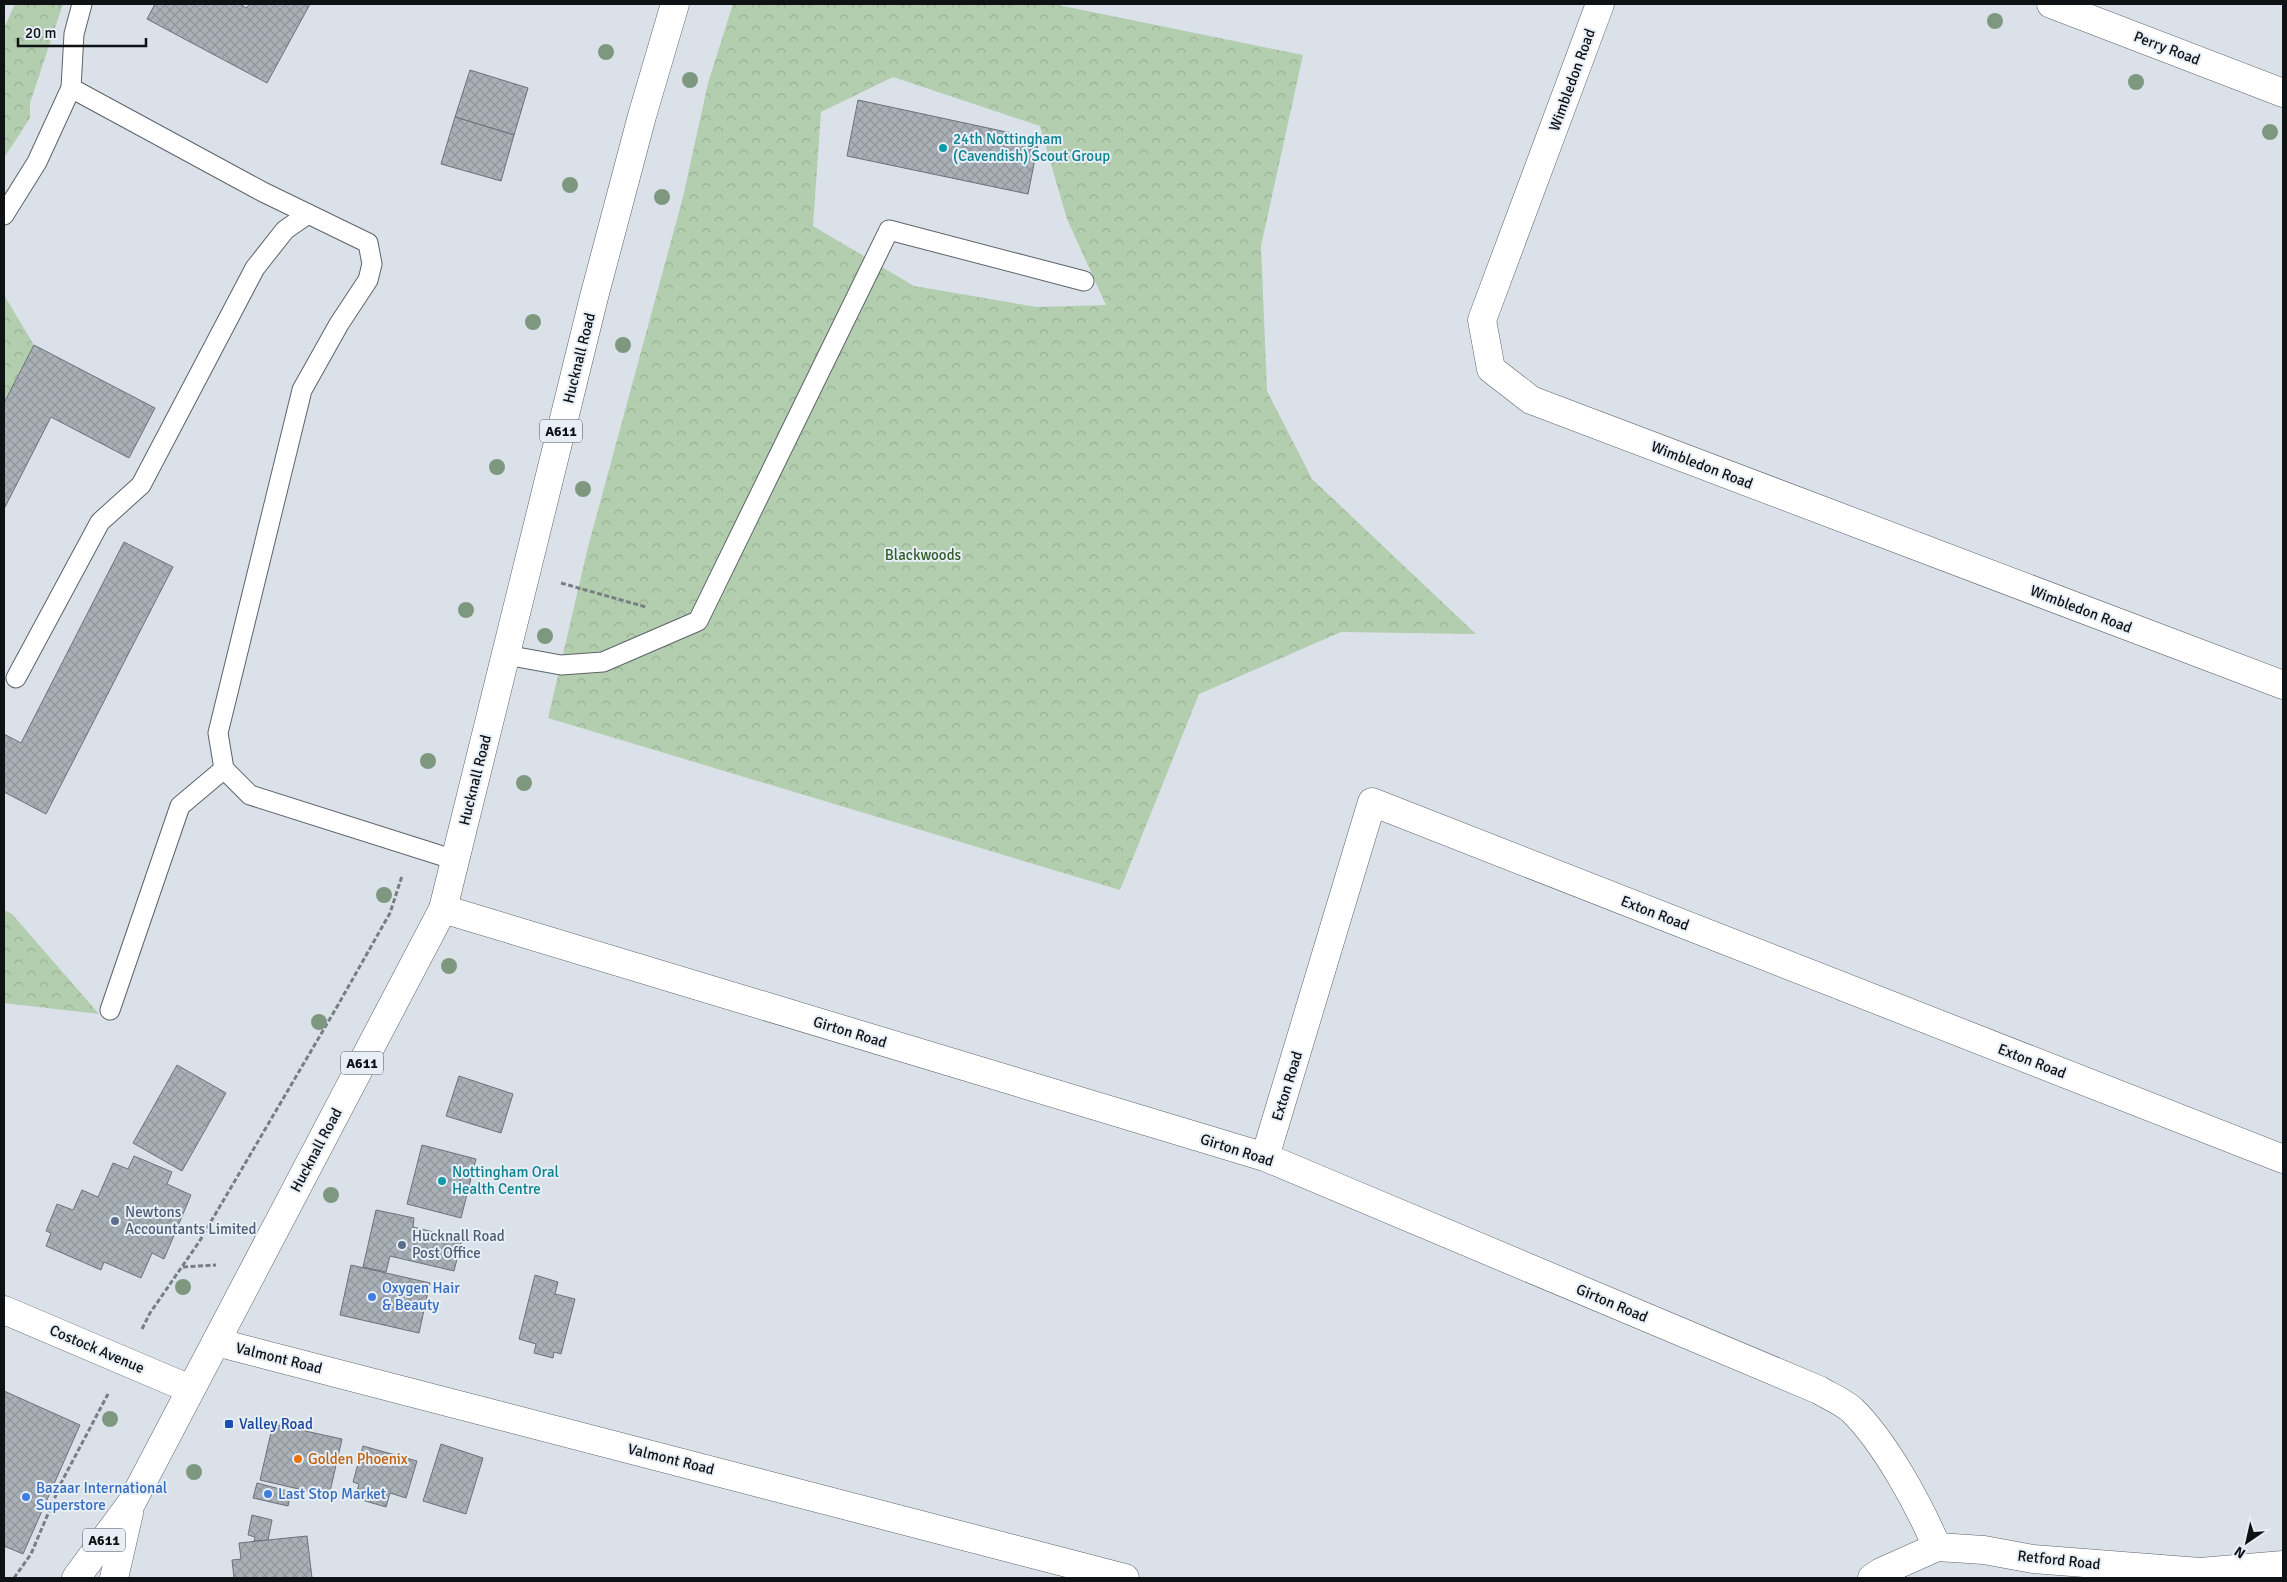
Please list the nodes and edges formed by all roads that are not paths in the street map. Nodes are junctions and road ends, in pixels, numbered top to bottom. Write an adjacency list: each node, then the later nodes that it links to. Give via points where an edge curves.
1 (82, 4): 5 (lane, via 74,34)
2 (675, 4): 10 (street, Hucknall Road / A611, via 594,297)
3 (1600, 4): 12 (street, Wimbledon Road, via 1482,320 1491,369 1532,400)
4 (2051, 4): 6 (street, Perry Road)
5 (71, 88): 7 (lane); 8 (lane, via 37,162)
6 (2283, 93)
7 (308, 214): 11 (lane, via 285,230 255,268 140,485 100,522); 13 (lane, via 368,244 372,264 368,280 302,390 218,734)
8 (4, 215)
9 (1084, 281): 10 (lane, via 889,230 698,621 603,662 562,666)
10 (506, 655): 14 (street, Hucknall Road / A611)
11 (16, 678)
12 (2283, 685)
13 (224, 769): 14 (lane, via 250,795); 16 (lane, via 180,806)
14 (455, 860): 15 (street, Hucknall Road / A611)
15 (443, 909): 17 (street, Girton Road); 20 (street, Hucknall Road / A611)
16 (110, 1010)
17 (1265, 1157): 18 (street, Exton Road, via 1372,802); 23 (street, Girton Road, via 1819,1390 1851,1409 1868,1428 1902,1479)
18 (2283, 1159)
19 (4, 1310): 21 (street, Costock Avenue)
20 (216, 1342): 21 (street, Hucknall Road / A611); 28 (street, Valmont Road)
21 (190, 1389): 22 (street, Hucknall Road / A611)
22 (132, 1502): 26 (street, Hucknall Road / A611); 27 (street, Hucknall Road / A611)
23 (1937, 1547): 25 (street, Retford Road); 29 (street, Retford Road)
24 (2283, 1565): 25 (street, Retford Road)
25 (2201, 1575)
26 (76, 1578)
27 (114, 1578)
28 (1125, 1578)
29 (1872, 1578)

